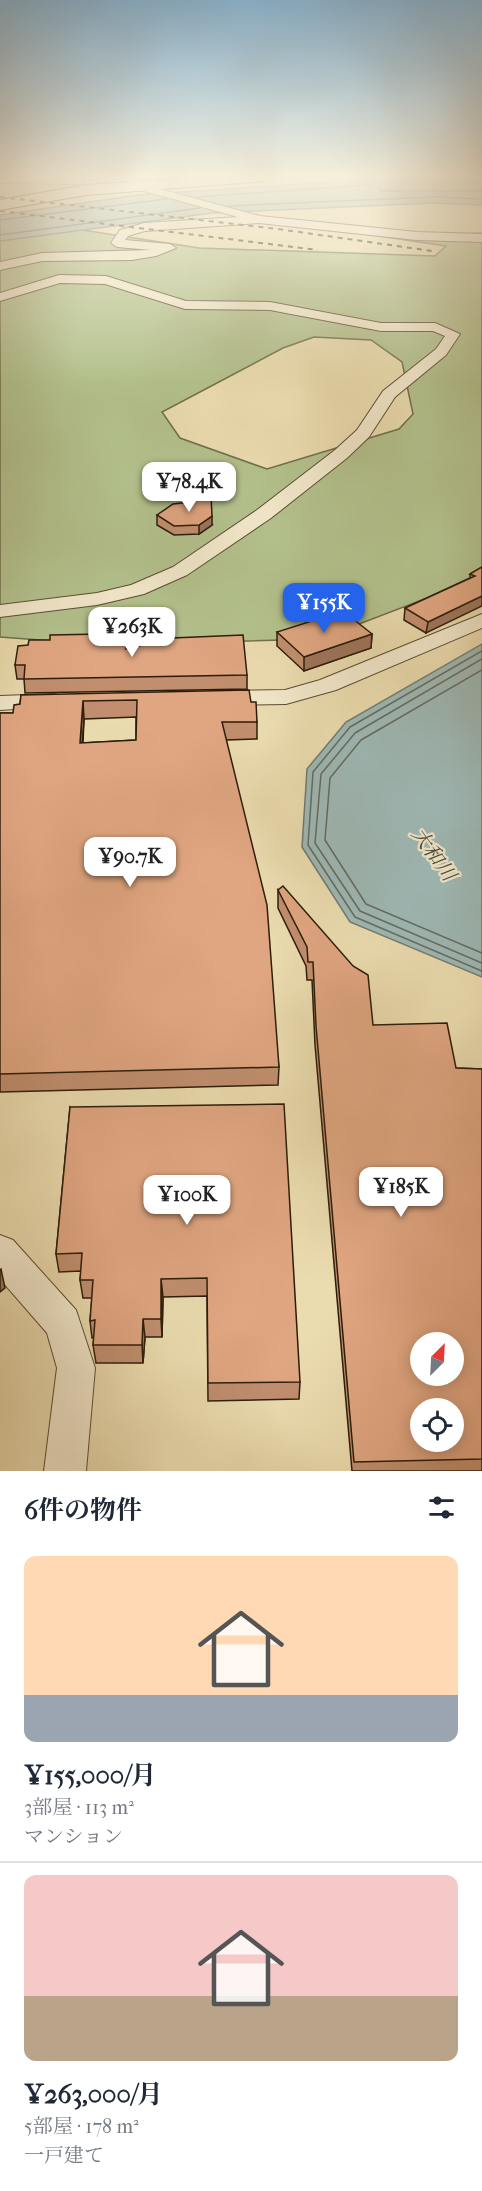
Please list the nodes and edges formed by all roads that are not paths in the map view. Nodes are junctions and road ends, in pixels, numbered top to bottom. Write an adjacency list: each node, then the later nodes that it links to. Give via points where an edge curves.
1 (145, 246): 2 (street, via 170,248 156,253 13,261)
2 (0, 267)
3 (0, 297): 4 (street, via 59,279 106,280 185,305 270,306 343,322 435,327 453,334 441,352 389,394 363,433 342,454 189,566 137,590)
4 (0, 611)
5 (482, 620): 6 (street, via 328,685 286,697)
6 (201, 698)
7 (75, 701): 8 (street)
8 (0, 703)
9 (0, 1252): 10 (street, via 63,1323 76,1368)
10 (65, 1471)

